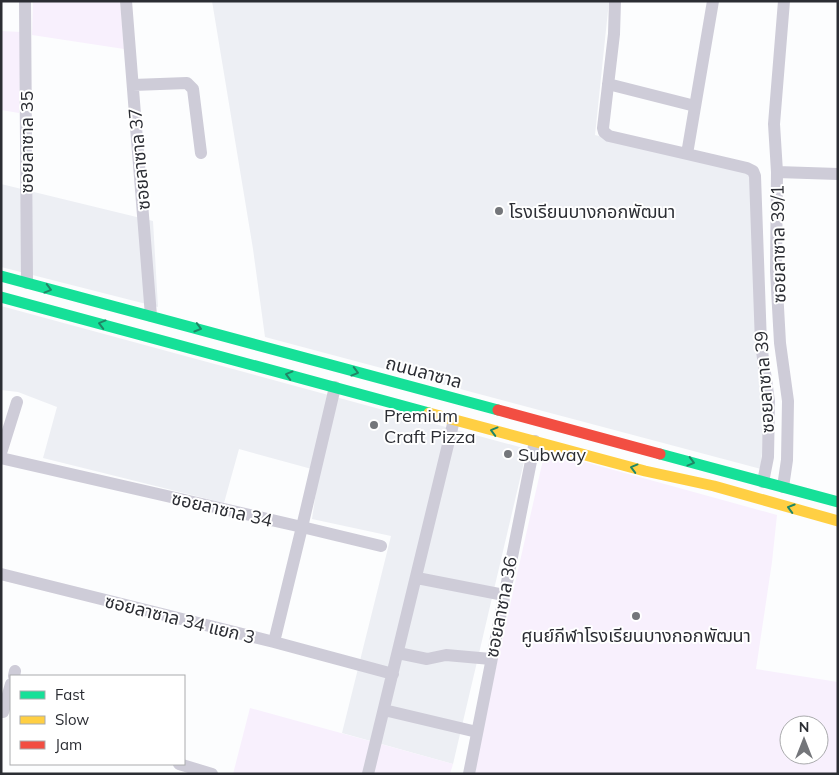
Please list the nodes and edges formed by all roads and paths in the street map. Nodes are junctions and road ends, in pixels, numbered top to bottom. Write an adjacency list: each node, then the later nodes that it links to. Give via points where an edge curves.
1 (25, 1): 14 (street, ซอยลาซาล 35)
2 (126, 1): 7 (street, ซอยลาซาล 37)
3 (615, 1): 6 (street, ซอยลาซาล 39)
4 (713, 1): 8 (street)
5 (784, 1): 11 (street, ซอยลาซาล 39/1, via 774,124)
6 (608, 84): 8 (street); 10 (street, ซอยลาซาล 39, via 604,132 609,136)
7 (133, 85): 9 (street, via 190,85); 16 (street, ซอยลาซาล 37)
8 (695, 106): 10 (street)
9 (201, 153)
10 (687, 154): 25 (street, ซอยลาซาล 39, via 747,168 755,176 761,344 768,401 768,457)
11 (777, 172): 12 (street); 27 (street, ซอยลาซาล 39/1, via 776,271 780,343 788,401 787,460)
12 (838, 174)
13 (1, 276): 14 (street, ถนนลาซาล)
14 (27, 283): 16 (street, ถนนลาซาล, one-way to 16)
15 (1, 297): 17 (street, one-way to 15)
16 (151, 316): 20 (street, ถนนลาซาล, one-way to 20)
17 (335, 387): 19 (street); 30 (street)
18 (17, 402): 22 (street)
19 (454, 420): 21 (street, one-way to 19); 33 (street)
20 (538, 422): 21 (street); 24 (street, ถนนลาซาล, one-way to 24)
21 (535, 441): 26 (street, one-way to 21); 34 (street, ซอยลาซาล 36)
22 (1, 453)
23 (1, 458): 30 (street, ซอยลาซาล 34)
24 (718, 470): 25 (street, ถนนลาซาล); 26 (street)
25 (763, 482): 27 (street, ถนนลาซาล)
26 (714, 486): 29 (street, one-way to 26)
27 (782, 487): 28 (street, ถนนลาซาล)
28 (838, 502)
29 (838, 521)
30 (302, 527): 31 (street, ซอยลาซาล 34); 35 (street, ซอยลาซาล 34 แยก 3)
31 (381, 546)
32 (1, 574): 35 (street, ซอยลาซาล 34 แยก 3)
33 (416, 578): 34 (street); 36 (street)
34 (504, 596): 37 (street, ซอยลาซาล 36)
35 (274, 642): 38 (street)
36 (398, 653): 37 (street, via 427,659 446,655); 38 (street)
37 (491, 658): 42 (street, ซอยลาซาล 36)
38 (393, 674): 40 (street)
39 (10, 689): 41 (street)
40 (384, 710): 42 (street); 45 (street)
41 (5, 713)
42 (477, 732): 46 (street, ซอยลาซาล 36)
43 (182, 765): 44 (street)
44 (212, 774)
45 (368, 774)
46 (469, 774)

